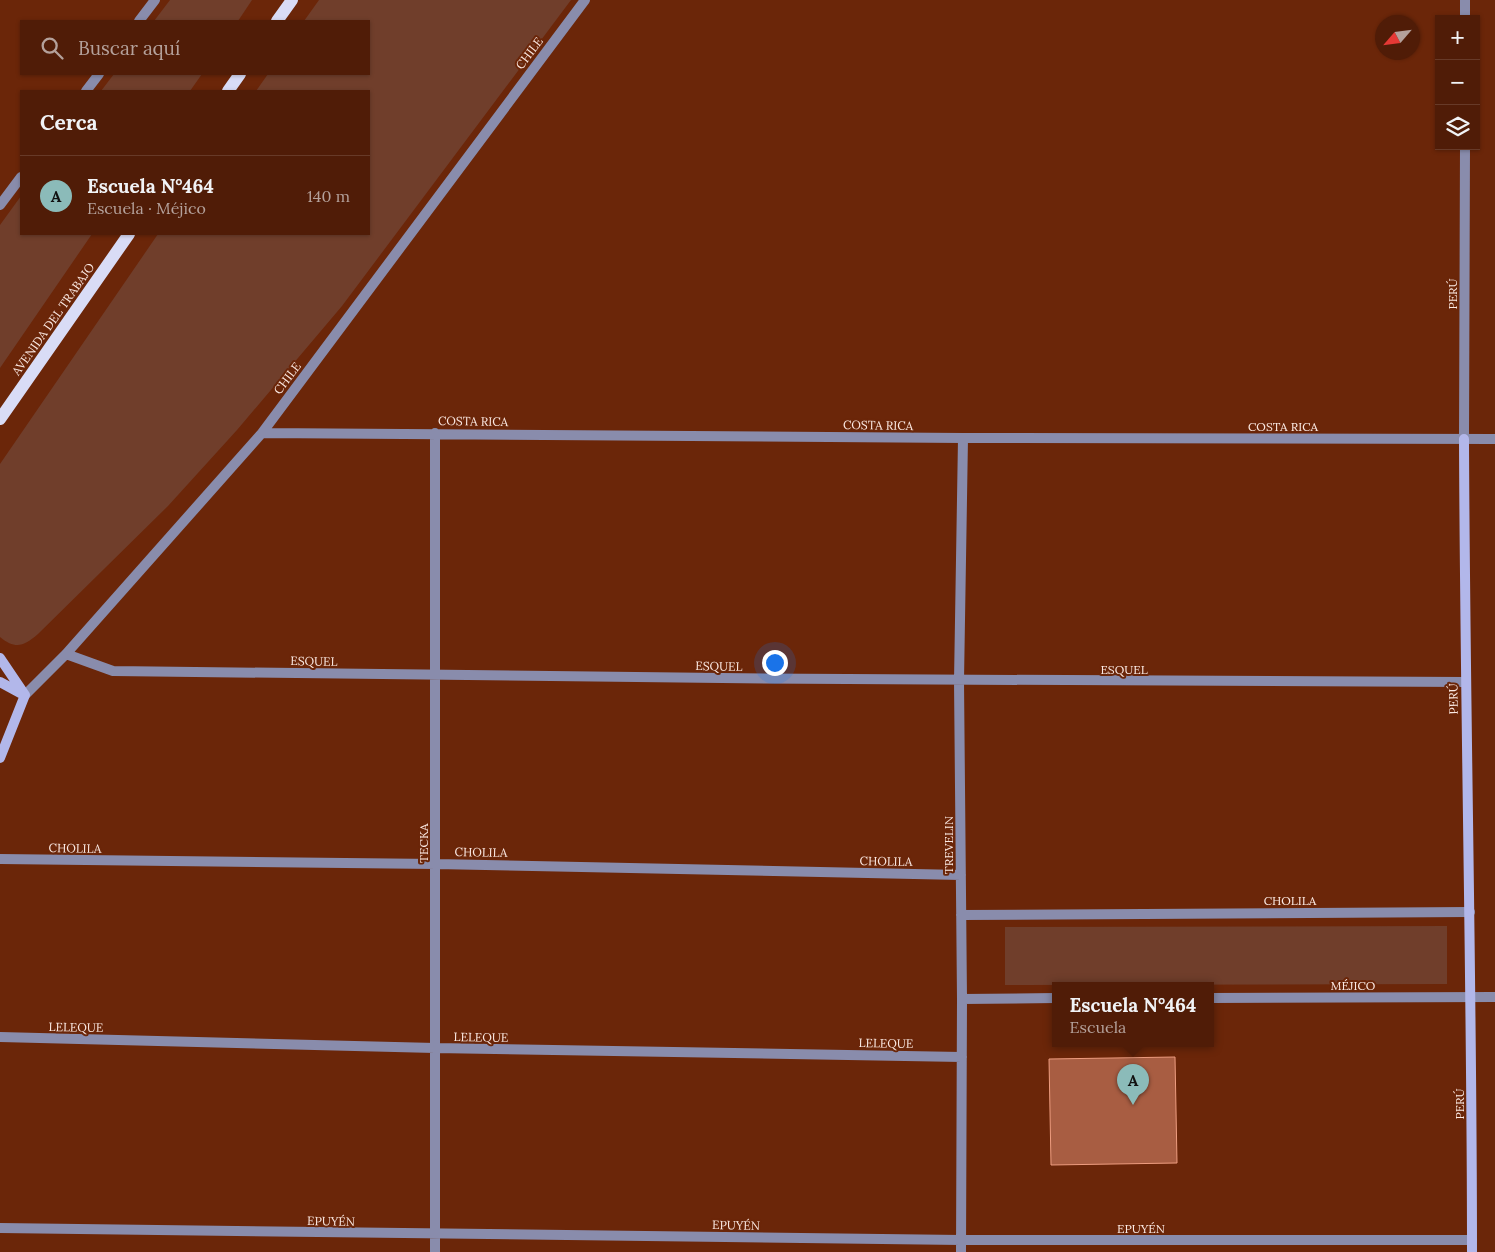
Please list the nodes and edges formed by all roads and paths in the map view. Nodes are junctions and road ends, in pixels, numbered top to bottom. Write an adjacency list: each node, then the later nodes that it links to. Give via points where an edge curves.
1 (155, 0): 6 (street)
2 (292, 0): 7 (main road)
3 (585, 0): 17 (street, CHILE)
4 (1465, 0): 5 (street)
5 (1465, 15)
6 (140, 20)
7 (278, 20)
8 (98, 75): 10 (street)
9 (239, 75): 11 (main road)
10 (87, 90)
11 (229, 90)
12 (1464, 150): 20 (street, PERÚ)
13 (20, 178): 14 (street)
14 (0, 205)
15 (128, 235): 16 (main road, AVENIDA DEL TRABAJO)
16 (0, 419)
17 (262, 433): 18 (street, COSTA RICA); 22 (street, CHILE)
18 (435, 434): 19 (street, COSTA RICA); 24 (street, TECKA)
19 (963, 438): 20 (street, COSTA RICA); 25 (street, TREVELIN)
20 (1464, 439): 21 (street, COSTA RICA); 27 (street, PERÚ)
21 (1495, 439)
22 (66, 654): 24 (street, ESQUEL, via 113,671); 28 (street, CHILE)
23 (0, 658): 28 (street)
24 (435, 676): 25 (street, ESQUEL); 31 (street, TECKA)
25 (959, 680): 27 (street, ESQUEL); 32 (street, TREVELIN)
26 (0, 682): 28 (street)
27 (1465, 682): 33 (street, PERÚ)
28 (25, 695): 29 (street, CHILE)
29 (0, 758)
30 (0, 860): 31 (street, CHOLILA)
31 (436, 864): 32 (street, CHOLILA); 41 (street, TECKA)
32 (961, 875): 34 (street, TREVELIN)
33 (1470, 912): 34 (street, CHOLILA); 35 (street, PERÚ)
34 (961, 915): 39 (street, TREVELIN)
35 (1472, 997): 36 (street, MÉJICO); 38 (street, MÉJICO); 46 (street, PERÚ)
36 (1495, 997)
37 (1052, 998): 39 (street)
38 (1214, 998)
39 (962, 999): 42 (street, TREVELIN)
40 (0, 1037): 41 (street, LELEQUE)
41 (435, 1048): 42 (street, LELEQUE); 44 (street, TECKA)
42 (962, 1057): 45 (street, TREVELIN)
43 (0, 1228): 44 (street, EPUYÉN)
44 (435, 1234): 45 (street, EPUYÉN); 47 (street, TECKA)
45 (961, 1240): 46 (street, EPUYÉN); 48 (street, TREVELIN)
46 (1472, 1240): 49 (street, PERÚ)
47 (435, 1252)
48 (961, 1252)
49 (1472, 1252)

